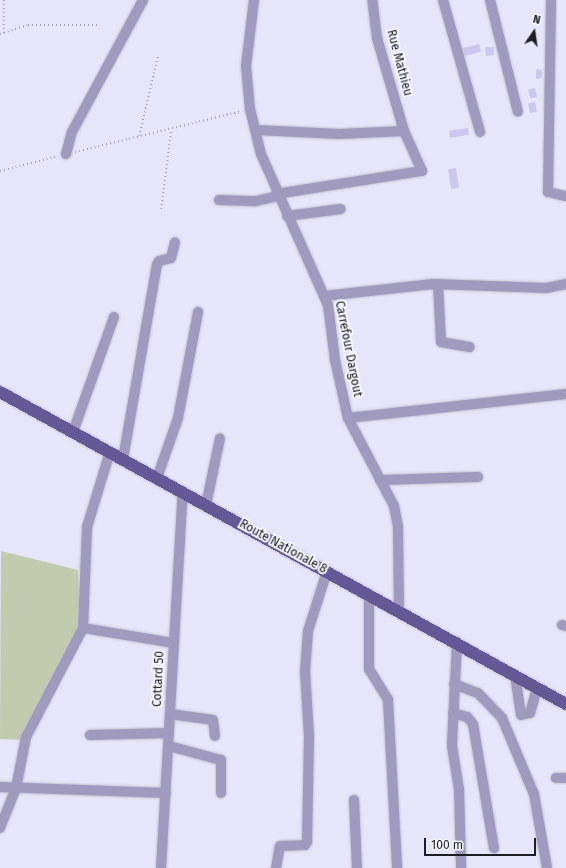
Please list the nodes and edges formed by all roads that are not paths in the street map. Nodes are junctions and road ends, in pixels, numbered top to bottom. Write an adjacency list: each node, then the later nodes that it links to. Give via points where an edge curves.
1 (143, 0): 11 (street, via 72,132)
2 (254, 0): 8 (street, Carrefour Dargout, via 246,66 250,109)
3 (372, 0): 9 (street, Rue Mathieu, via 377,38)
4 (443, 0): 10 (street)
5 (490, 0): 7 (street)
6 (551, 0): 13 (street)
7 (518, 112)
8 (257, 130): 9 (street, via 339,134); 14 (street, Carrefour Dargout, via 260,154)
9 (404, 132): 14 (street, Rue Mathieu, via 422,166 419,173 332,182)
10 (480, 132)
11 (66, 154)
12 (566, 190): 13 (street)
13 (548, 192): 15 (street)
14 (276, 195): 16 (street, via 256,201); 18 (street, Carrefour Dargout)
15 (566, 196)
16 (219, 200)
17 (341, 209): 18 (street)
18 (287, 216): 22 (street, Carrefour Dargout)
19 (175, 242): 32 (street, via 172,258 159,261 157,265)
20 (438, 284): 21 (street, via 530,288); 22 (street); 25 (street, via 441,342)
21 (566, 284)
22 (324, 296): 28 (street, Carrefour Dargout)
23 (198, 312): 34 (street, via 178,418)
24 (114, 318): 29 (street)
25 (470, 347)
26 (0, 392): 29 (main road, Route Nationale 8)
27 (566, 394): 28 (street)
28 (348, 418): 35 (street, Carrefour Dargout)
29 (73, 432): 31 (main road, Route Nationale 8)
30 (220, 438): 37 (street)
31 (110, 452): 32 (main road, Route Nationale 8); 41 (street, via 87,527)
32 (123, 459): 34 (main road, Route Nationale 8)
33 (478, 477): 35 (street)
34 (157, 478): 36 (main road, Route Nationale 8)
35 (380, 480): 40 (street, Carrefour Dargout, via 394,506 398,527)
36 (183, 492): 37 (main road, Route Nationale 8); 43 (street, Cottard 50)
37 (206, 505): 38 (main road, Route Nationale 8)
38 (328, 571): 39 (main road, Route Nationale 8); 62 (street, via 308,631 305,671 309,736 308,842 305,845 280,846)
39 (369, 594): 40 (main road, Route Nationale 8); 64 (street, via 369,669 388,700)
40 (399, 610): 42 (main road, Route Nationale 8)
41 (83, 628): 43 (street); 55 (street, via 26,737)
42 (457, 642): 44 (main road, Route Nationale 8); 45 (street)
43 (174, 643): 49 (street, Cottard 50)
44 (515, 675): 46 (main road, Route Nationale 8); 46 (street, via 521,715 530,713)
45 (454, 684): 48 (street); 66 (street, via 478,693 502,718 534,794)
46 (538, 688): 47 (main road, Route Nationale 8)
47 (566, 704)
48 (453, 713): 60 (street, via 467,717 472,724); 65 (street)
49 (170, 714): 50 (street, Cottard 50); 52 (street, via 207,718 215,725)
50 (169, 733): 51 (street); 53 (street, Cottard 50)
51 (90, 735)
52 (215, 736)
53 (169, 746): 56 (street, Cottard 50); 57 (street, via 218,757 222,764)
54 (0, 787): 55 (street)
55 (16, 788): 56 (street); 59 (street)
56 (166, 793): 61 (street, Cottard 50)
57 (222, 793)
58 (354, 800): 63 (street)
59 (0, 828)
60 (494, 848)
61 (161, 868)
62 (276, 868)
63 (358, 868)
64 (397, 868)
65 (461, 868)
66 (547, 868)

